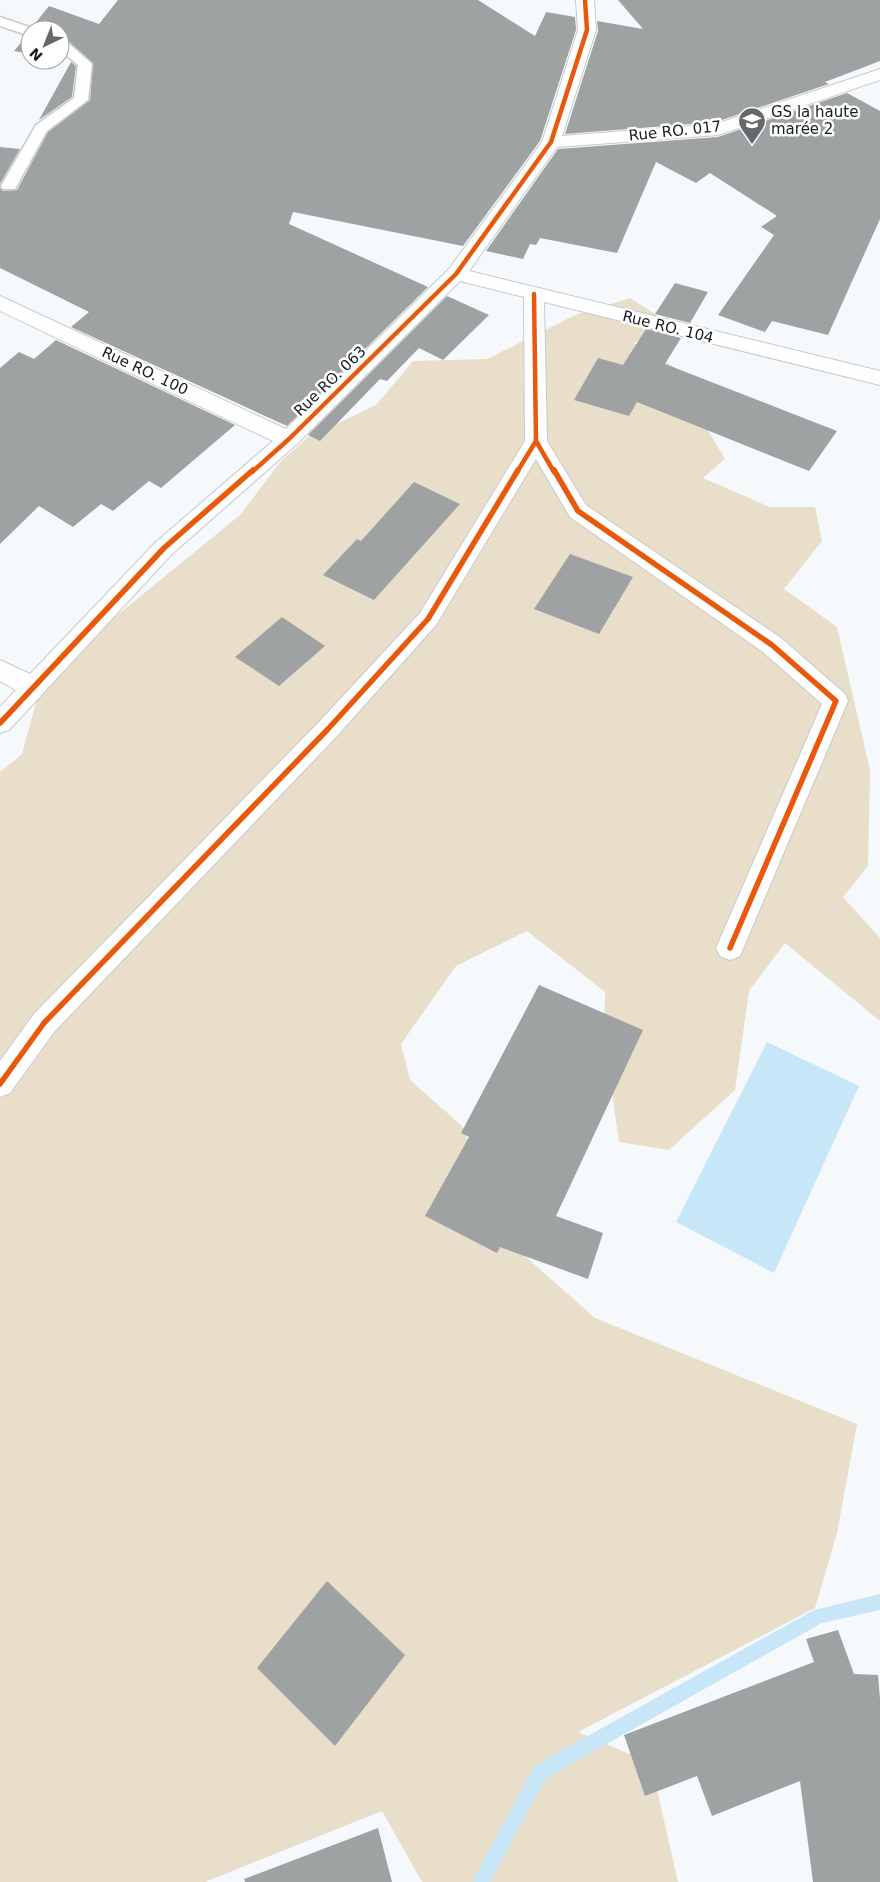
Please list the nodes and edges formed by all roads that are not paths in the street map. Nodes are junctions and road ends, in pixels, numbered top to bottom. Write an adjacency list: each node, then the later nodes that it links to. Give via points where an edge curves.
1 (585, 0): 6 (street, Rue RO. 063, via 587,30)
2 (0, 21): 3 (lane)
3 (20, 28)
4 (70, 51): 7 (lane, via 85,64 81,100 41,128)
5 (880, 74): 6 (street, Rue RO. 017, via 718,129)
6 (551, 142): 8 (street, Rue RO. 063)
7 (9, 186)
8 (456, 274): 9 (street, Rue RO. 104); 12 (street, Rue RO. 063)
9 (534, 294): 11 (street, Rue RO. 104); 13 (street)
10 (0, 303): 12 (street, Rue RO. 100)
11 (880, 378)
12 (289, 439): 15 (street, Rue RO. 063, via 164,548)
13 (536, 441): 17 (street, via 578,511 772,645 836,701); 18 (street, via 428,619 328,729 44,1023)
14 (0, 669): 15 (street)
15 (32, 687): 16 (street, Rue RO. 063)
16 (0, 723)
17 (730, 948)
18 (0, 1084)

